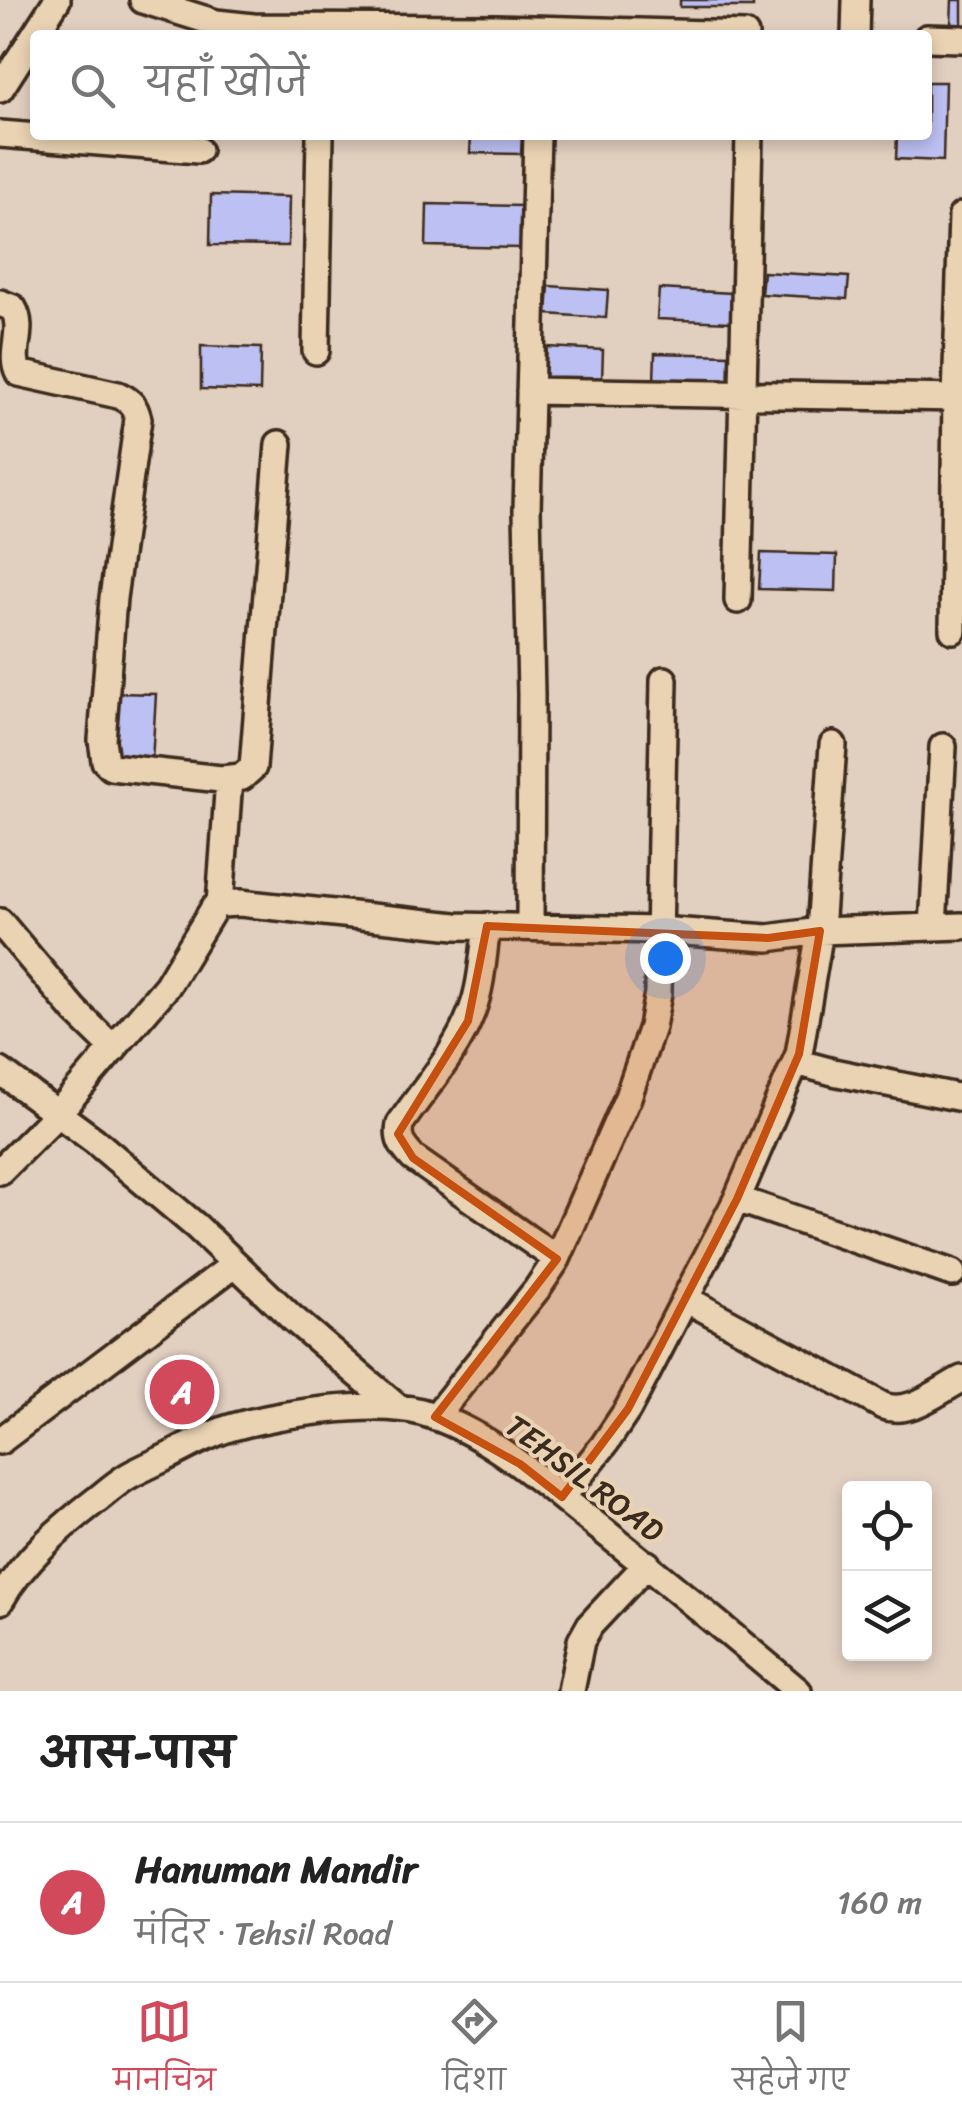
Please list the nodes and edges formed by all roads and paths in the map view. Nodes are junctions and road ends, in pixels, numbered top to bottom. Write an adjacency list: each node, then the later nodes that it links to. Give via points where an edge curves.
1 (57, 0): 4 (street)
2 (142, 0): 5 (street, via 216,23)
3 (856, 0): 6 (street)
4 (38, 30)
5 (294, 30)
6 (855, 30)
7 (932, 38): 8 (street)
8 (962, 39)
9 (30, 42): 10 (street)
10 (0, 89)
11 (0, 134): 12 (street)
12 (30, 136)
13 (74, 140): 17 (street)
14 (320, 140): 20 (street)
15 (537, 140): 21 (street)
16 (749, 140): 22 (street)
17 (198, 150)
18 (962, 216): 23 (street)
19 (0, 304): 30 (street, via 18,315 18,373 118,395 135,407 138,419 113,598 104,762 120,770)
20 (316, 351)
21 (530, 392): 22 (street); 35 (street)
22 (744, 394): 23 (street); 25 (street)
23 (959, 398): 26 (street)
24 (278, 444): 30 (street, via 255,757 242,778)
25 (738, 600)
26 (953, 630)
27 (664, 680): 37 (street)
28 (832, 745): 38 (street)
29 (943, 747): 36 (street)
30 (229, 779): 31 (street)
31 (220, 904): 33 (street); 39 (street, via 167,986)
32 (0, 922): 39 (street)
33 (487, 926): 35 (street); 46 (street, via 468,1021 400,1124 400,1144)
34 (962, 926): 36 (street)
35 (530, 927): 37 (street)
36 (933, 927): 38 (street)
37 (658, 930): 38 (street, via 768,938); 46 (street, via 658,993 645,1053)
38 (820, 931): 40 (street)
39 (114, 1049): 43 (street)
40 (796, 1062): 42 (street); 45 (street)
41 (0, 1071): 43 (street)
42 (962, 1098)
43 (58, 1113): 44 (street); 47 (street)
44 (0, 1170)
45 (736, 1199): 48 (street); 49 (street)
46 (557, 1259): 52 (street)
47 (235, 1264): 51 (street); 53 (street)
48 (952, 1273)
49 (686, 1298): 50 (street, via 896,1410); 54 (street, via 628,1408)
50 (962, 1379)
51 (397, 1407): 52 (street, TEHSIL ROAD); 56 (street, TEHSIL ROAD, via 310,1412 208,1436 127,1477 75,1516)
52 (434, 1418): 54 (street, TEHSIL ROAD, via 469,1432)
53 (0, 1441)
54 (562, 1498): 55 (street, TEHSIL ROAD)
55 (647, 1564): 57 (street, via 580,1641); 58 (street, TEHSIL ROAD)
56 (4, 1586)
57 (571, 1691)
58 (798, 1691)

